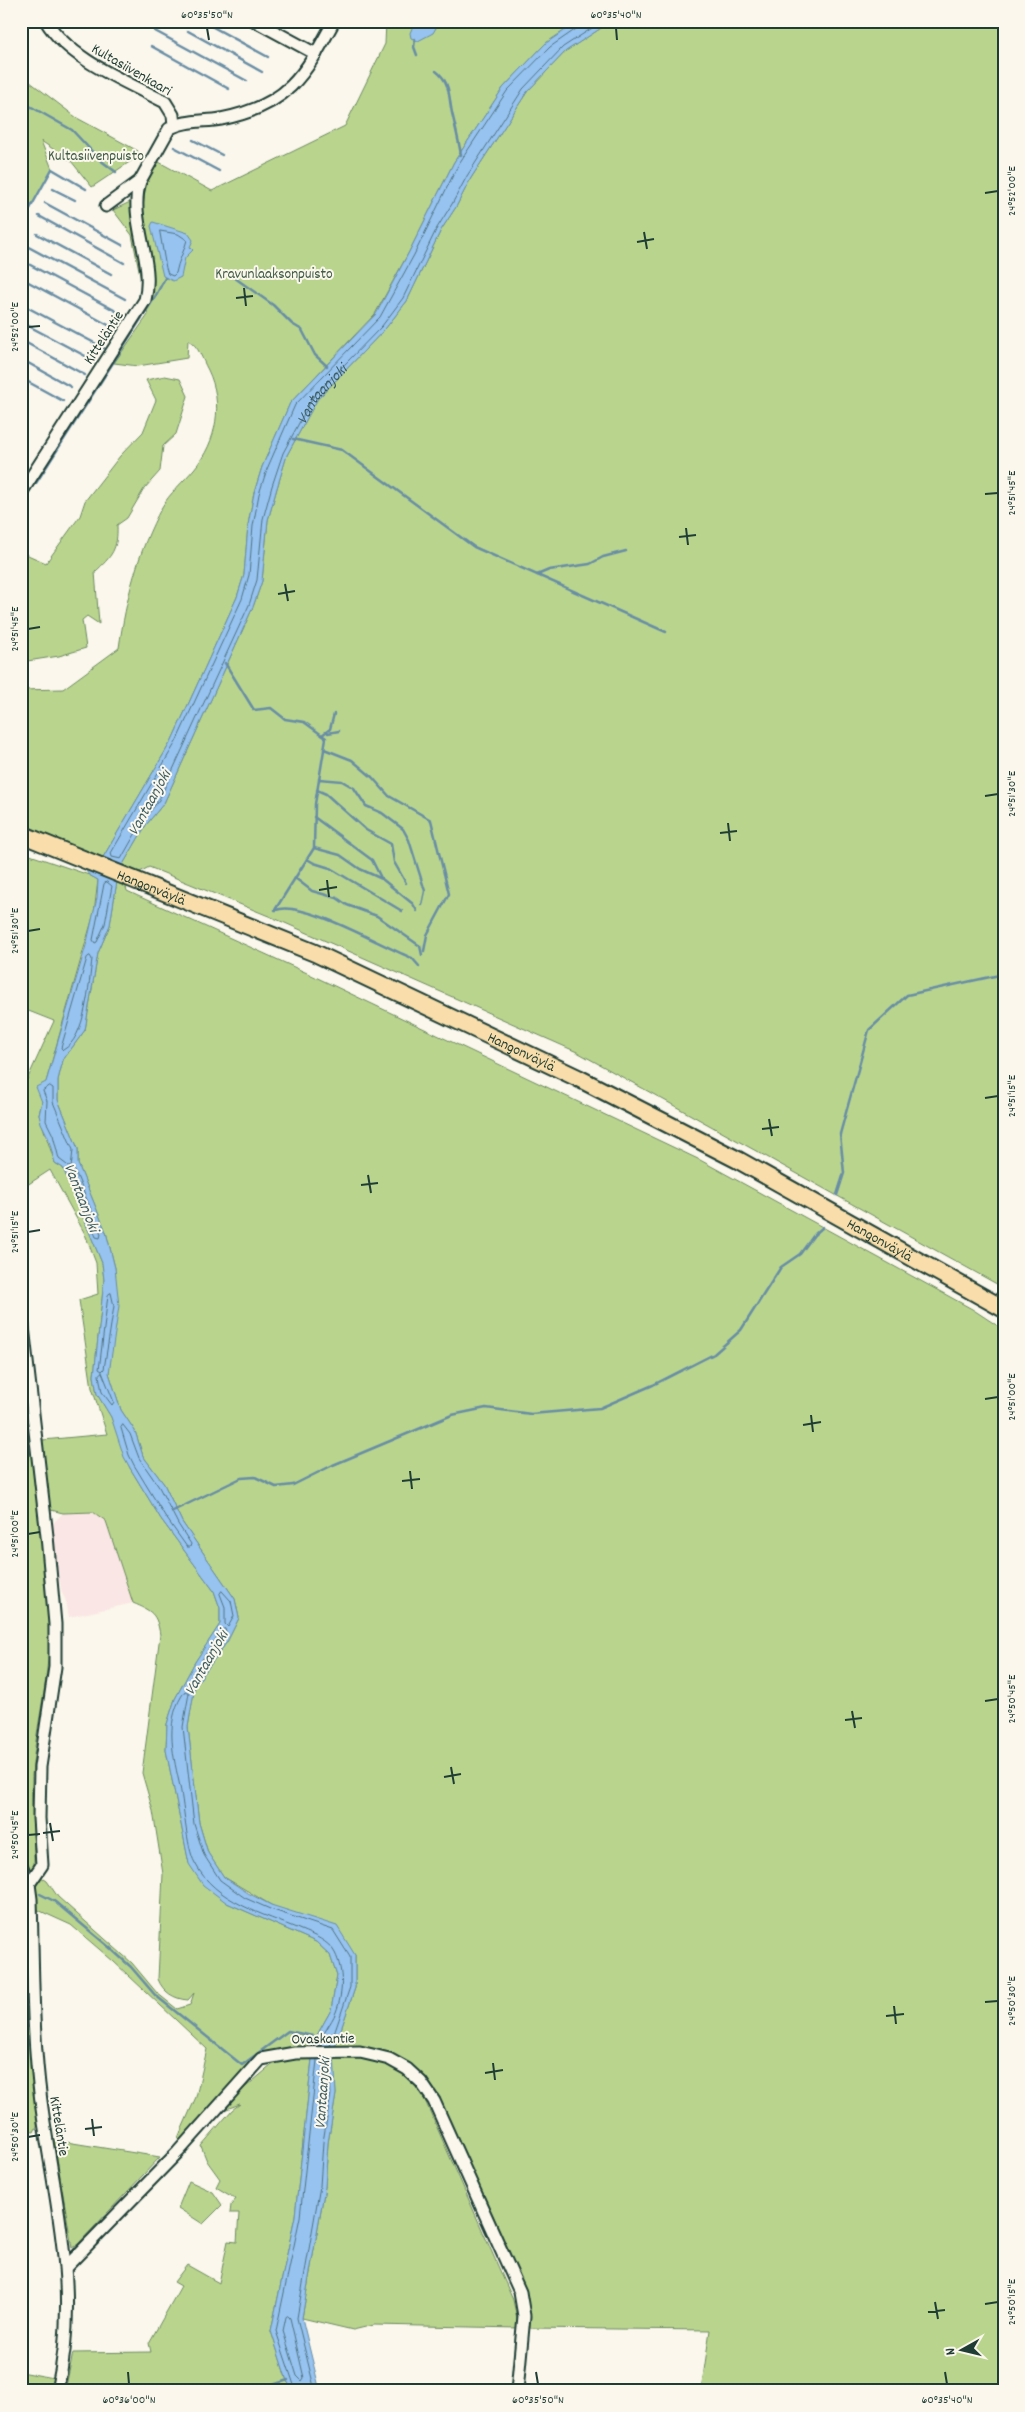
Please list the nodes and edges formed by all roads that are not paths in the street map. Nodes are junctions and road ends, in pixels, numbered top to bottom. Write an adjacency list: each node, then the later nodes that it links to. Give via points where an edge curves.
1 (46, 21): 5 (street, Kultasiivenkaari, via 74,52 165,102)
2 (255, 21): 4 (street)
3 (334, 21): 4 (street)
4 (316, 54): 5 (street, via 298,80 275,100 241,115)
5 (174, 126): 6 (street, via 163,136)
6 (140, 181): 7 (street); 8 (street, Kitteläntie, via 136,206 148,285 144,300)
7 (106, 206)
8 (21, 493)
9 (21, 834): 11 (highway, Hangonväylä, via 315,953 578,1078 738,1160)
10 (21, 1309): 13 (street, via 55,1624 55,1667 40,1767 42,1866)
11 (1004, 1309)
12 (21, 1865): 13 (street, Kitteläntie)
13 (29, 1884): 14 (street, Kitteläntie, via 37,2070)
14 (66, 2267): 15 (street, Kitteläntie, via 67,2341); 16 (street, Ovaskantie, via 178,2152 261,2059 295,2053 360,2052 389,2059 407,2069 434,2101 520,2292 524,2316)
15 (57, 2391)
16 (517, 2391)

